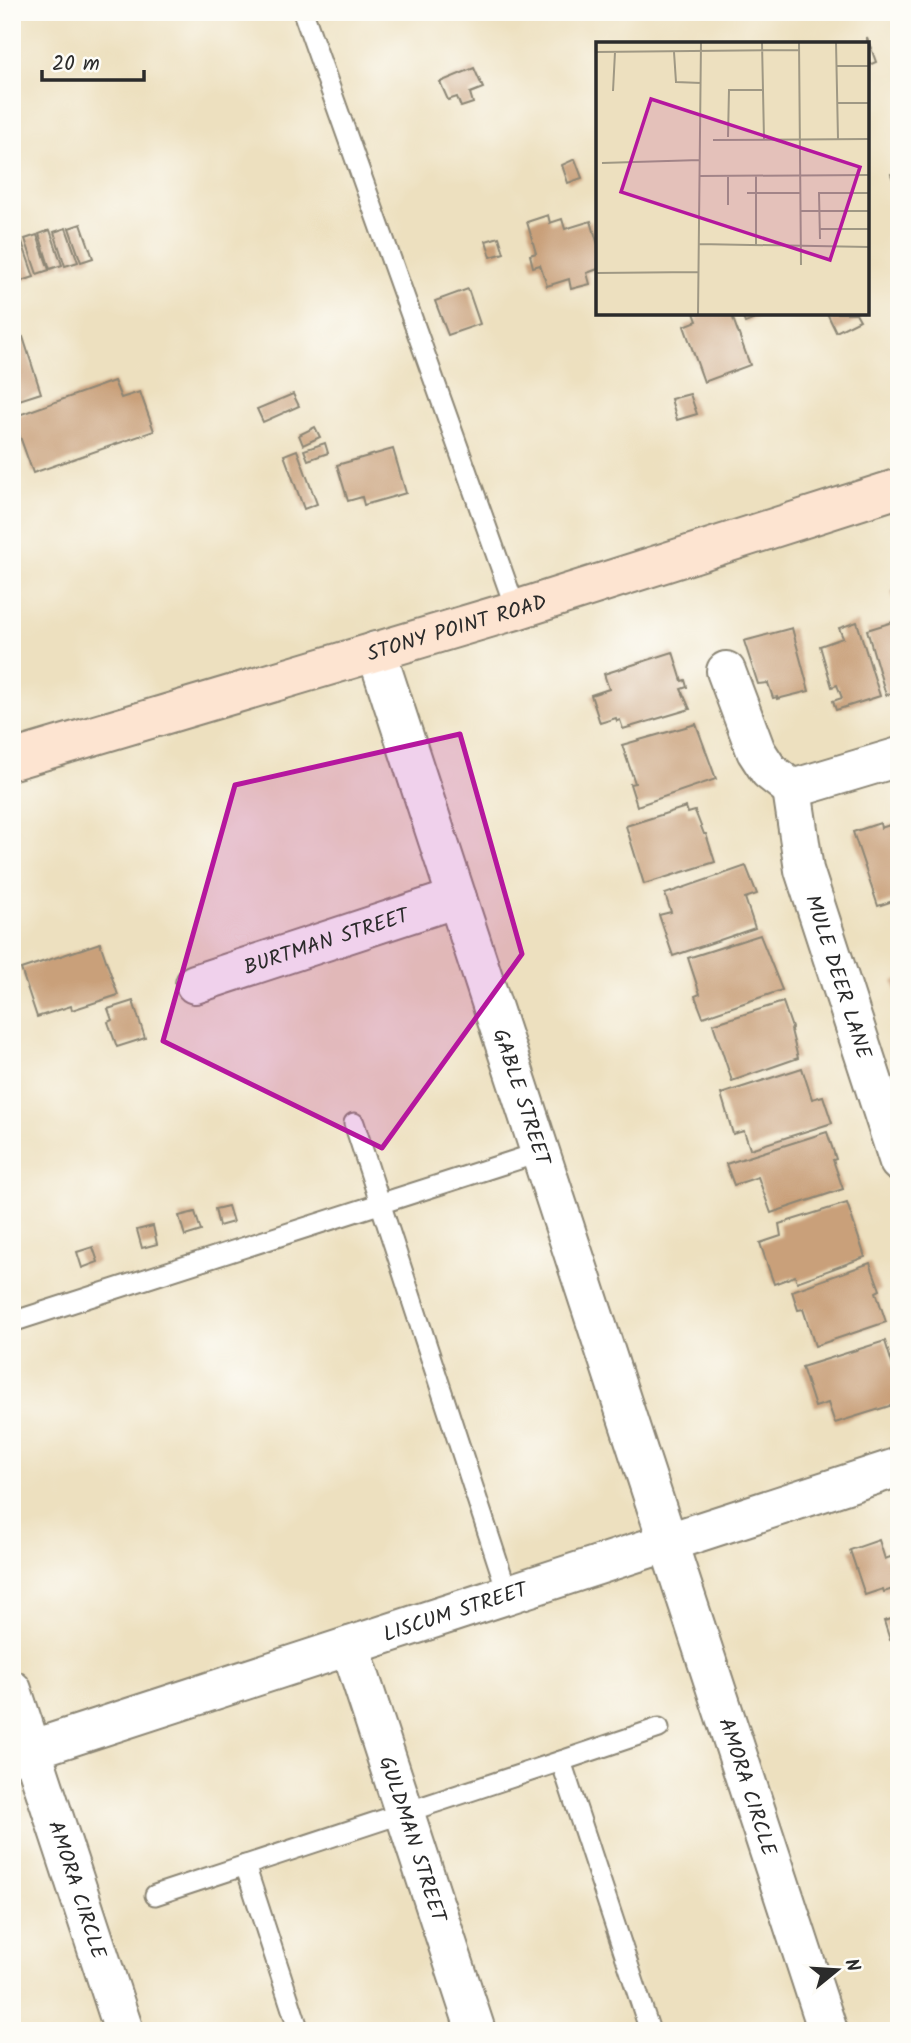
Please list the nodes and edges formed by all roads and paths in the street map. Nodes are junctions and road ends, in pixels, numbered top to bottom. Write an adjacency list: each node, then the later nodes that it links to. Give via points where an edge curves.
1 (303, 12): 3 (lane)
2 (899, 488): 3 (main road, STONY POINT ROAD)
3 (516, 610): 4 (main road, STONY POINT ROAD)
4 (376, 651): 7 (main road, STONY POINT ROAD); 9 (street, GABLE STREET)
5 (726, 671): 8 (street, via 756,751 769,771)
6 (899, 757): 8 (street)
7 (12, 760)
8 (792, 789): 11 (street, MULE DEER LANE, via 804,870)
9 (457, 898): 10 (street, BURTMAN STREET); 13 (street, GABLE STREET)
10 (195, 984)
11 (891, 1112): 14 (street, MULE DEER LANE)
12 (354, 1123): 15 (lane)
13 (541, 1152): 15 (lane); 18 (street, GABLE STREET)
14 (899, 1162)
15 (380, 1205): 16 (lane); 19 (lane)
16 (12, 1322)
17 (899, 1468): 18 (street, LISCUM STREET)
18 (667, 1542): 19 (street, LISCUM STREET); 32 (street, AMORA CIRCLE)
19 (508, 1594): 20 (street, LISCUM STREET)
20 (350, 1646): 23 (street, LISCUM STREET); 25 (street, GULDMAN STREET)
21 (12, 1690): 23 (street, AMORA CIRCLE)
22 (659, 1728): 24 (lane)
23 (22, 1753): 28 (street, AMORA CIRCLE)
24 (561, 1761): 25 (lane); 31 (lane)
25 (404, 1812): 26 (lane); 30 (street, GULDMAN STREET)
26 (246, 1865): 27 (lane); 29 (lane)
27 (155, 1895)
28 (124, 2031)
29 (299, 2031)
30 (476, 2031)
31 (650, 2031)
32 (828, 2031)

